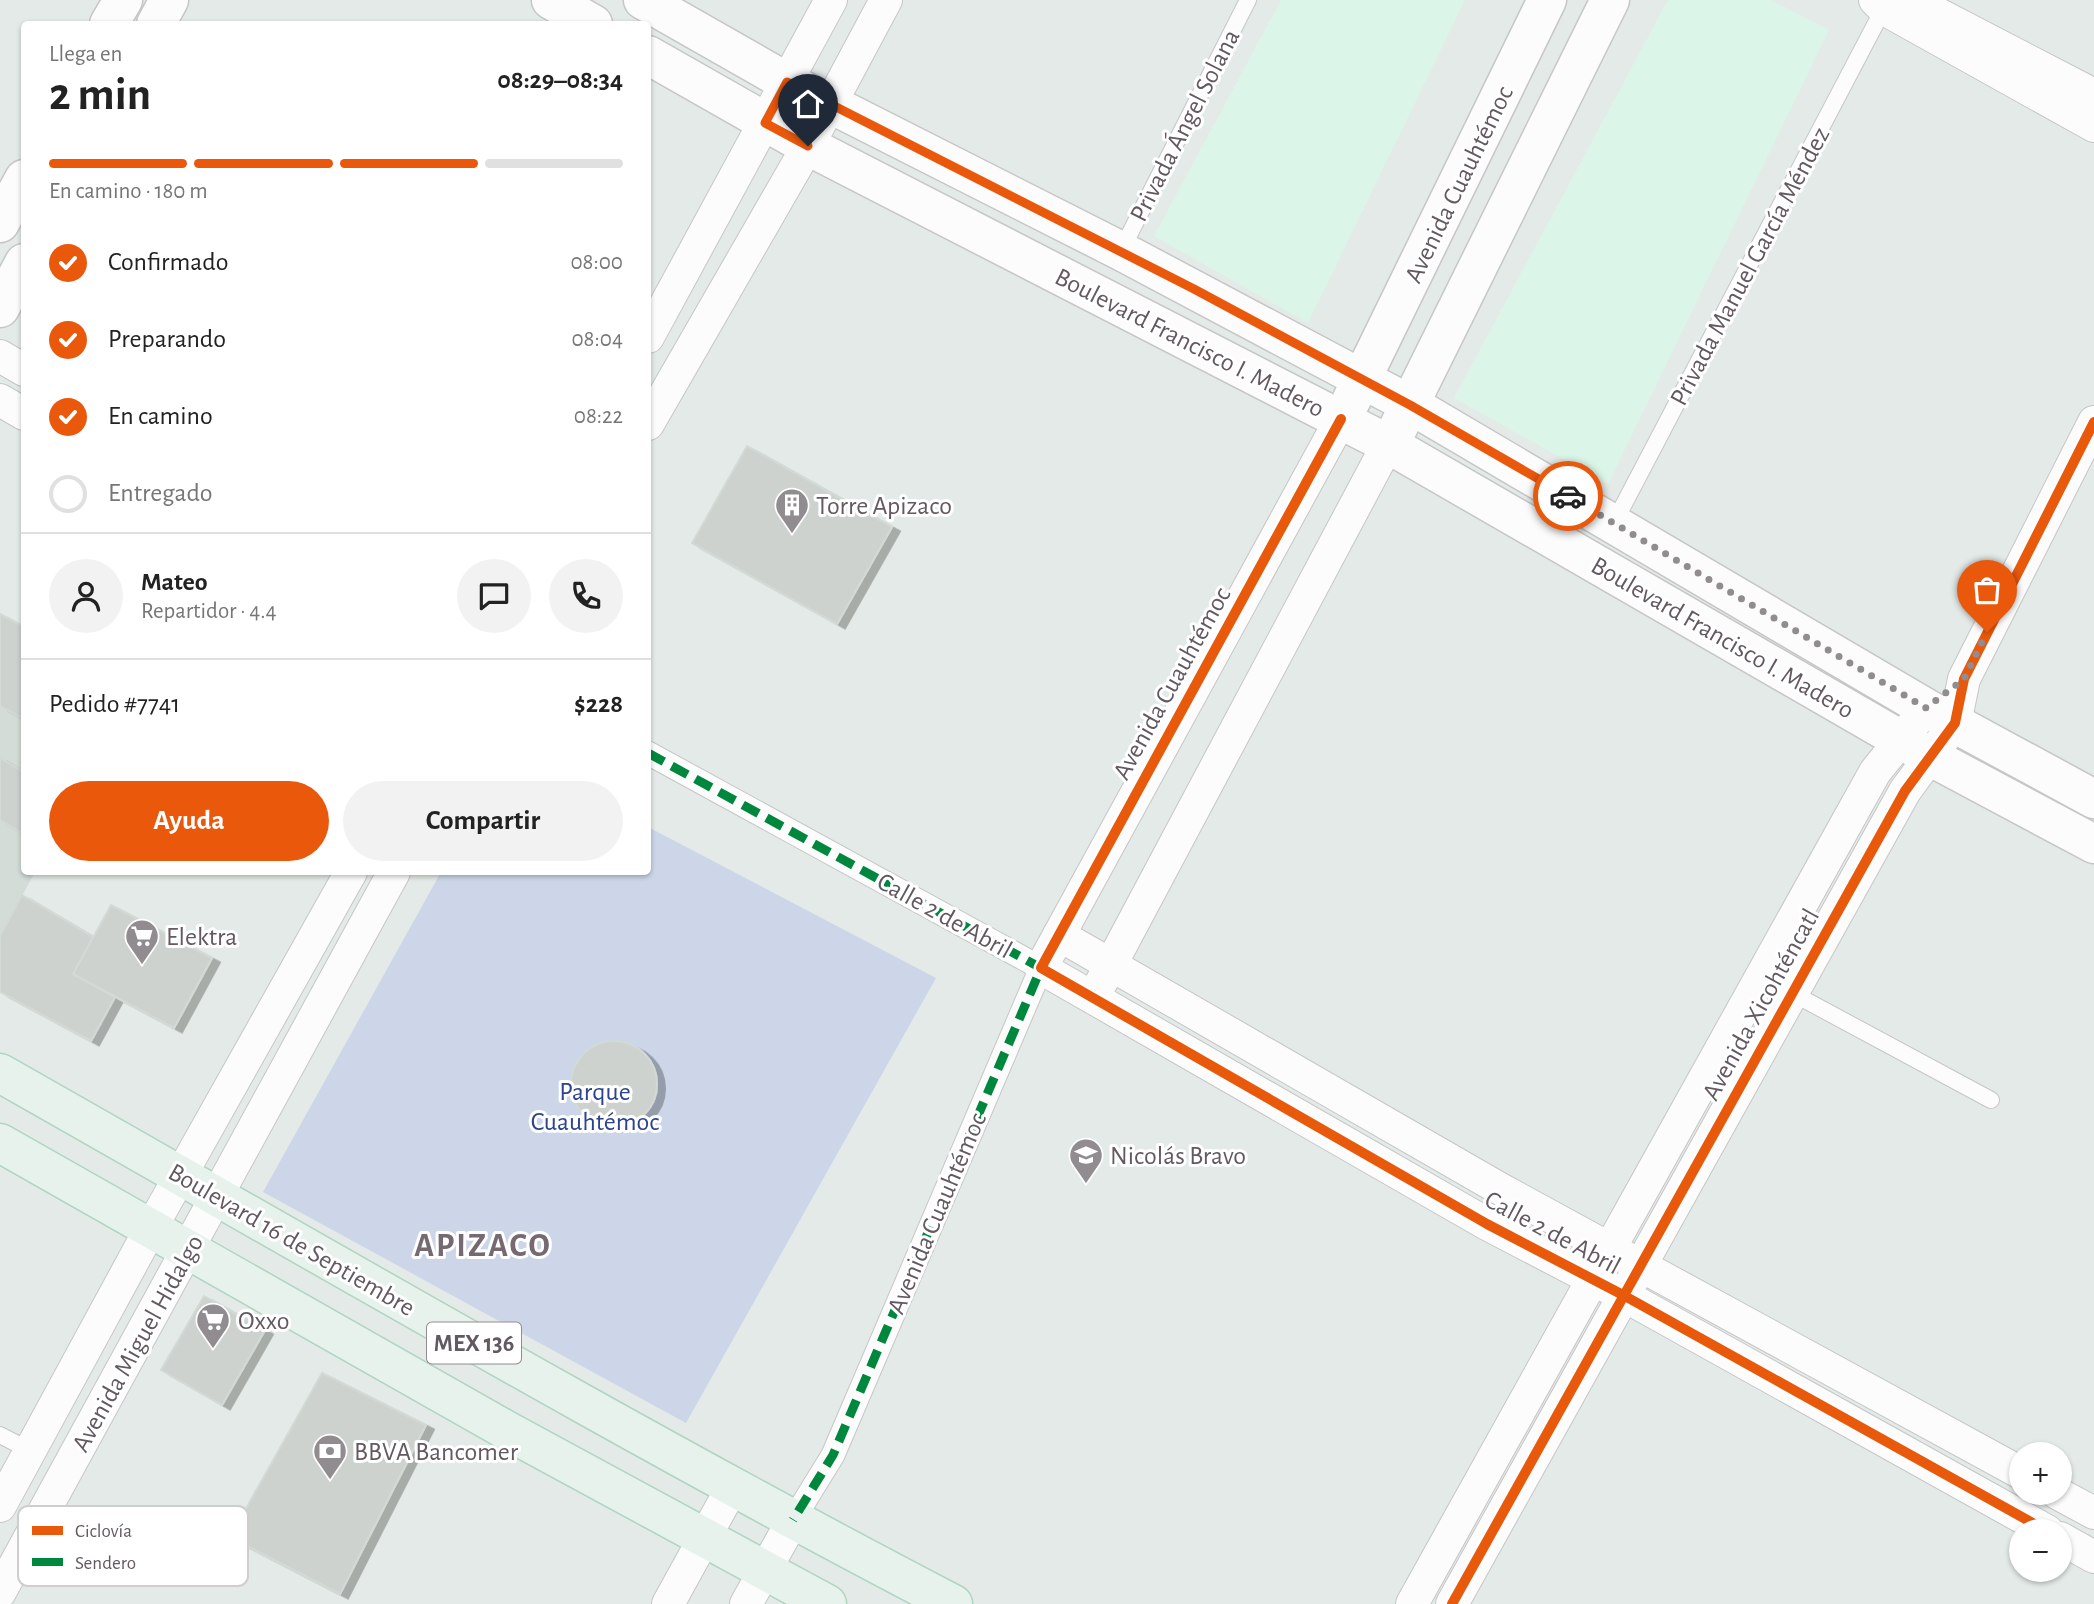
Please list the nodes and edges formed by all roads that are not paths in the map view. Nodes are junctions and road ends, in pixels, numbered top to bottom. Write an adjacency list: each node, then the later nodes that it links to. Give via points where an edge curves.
1 (123, 0): 11 (main road)
2 (169, 0): 12 (main road)
3 (551, 0): 13 (main road)
4 (643, 0): 15 (main road, Boulevard Francisco I. Madero)
5 (831, 0): 15 (street)
6 (886, 0): 17 (street)
7 (1248, 0): 23 (lane, Privada Ángel Solana)
8 (1547, 0): 29 (main road, Avenida Cuauhtémoc)
9 (1609, 0): 31 (main road, Avenida Cuauhtémoc)
10 (1890, 2): 16 (street); 19 (street); 37 (lane, Privada Manuel García Méndez)
11 (111, 21)
12 (158, 21)
13 (588, 21)
14 (651, 57): 18 (main road, Boulevard Francisco I. Madero)
15 (787, 82): 17 (main road, Boulevard Francisco I. Madero); 18 (street)
16 (2094, 95)
17 (831, 105): 20 (street); 23 (main road, Boulevard Francisco I. Madero)
18 (765, 123): 20 (main road, Boulevard Francisco I. Madero); 26 (street)
19 (2094, 127)
20 (808, 146): 33 (street); 34 (main road, Boulevard Francisco I. Madero)
21 (21, 184): 22 (main road)
22 (0, 223)
23 (1121, 251): 29 (main road, Boulevard Francisco I. Madero)
24 (21, 269): 25 (main road)
25 (0, 308)
26 (651, 332)
27 (0, 356): 28 (street)
28 (21, 368)
29 (1363, 379): 31 (main road, Boulevard Francisco I. Madero); 34 (main road, Avenida Cuauhtémoc)
30 (0, 400): 32 (street)
31 (1410, 405): 36 (main road, Avenida Cuauhtémoc); 37 (main road, Boulevard Francisco I. Madero)
32 (21, 412)
33 (651, 419)
34 (1341, 419): 36 (main road, Boulevard Francisco I. Madero); 46 (street, Avenida Cuauhtémoc)
35 (2094, 422): 38 (street, Avenida Xicohténcatl, via 1964,679)
36 (1388, 444): 39 (main road, Boulevard Francisco I. Madero); 48 (street, Avenida Cuauhtémoc)
37 (1614, 523): 38 (main road, Boulevard Francisco I. Madero)
38 (1940, 716): 39 (street, Avenida Xicohténcatl); 41 (main road, Boulevard Francisco I. Madero)
39 (1915, 748): 42 (main road, Boulevard Francisco I. Madero); 45 (street, Avenida Xicohténcatl, via 1875,772); 47 (street, Avenida Xicohténcatl, via 1905,790)
40 (651, 755): 49 (street, Calle 2 de Abril)
41 (2094, 799)
42 (2094, 844)
43 (349, 875): 59 (street, Avenida Miguel Hidalgo)
44 (392, 875): 61 (street, Avenida Miguel Hidalgo)
45 (1793, 918): 47 (street); 53 (street, Avenida Xicohténcatl)
46 (1059, 935): 48 (street, Calle 2 de Abril); 49 (street, Avenida Cuauhtémoc)
47 (1824, 937): 50 (street, Avenida Xicohténcatl)
48 (1112, 966): 51 (street, Avenida Cuauhtémoc); 56 (street, Calle 2 de Abril)
49 (1041, 968): 51 (street, Calle 2 de Abril); 86 (street, Avenida Cuauhtémoc, via 833,1455)
50 (1792, 993): 54 (lane); 55 (street, Avenida Xicohténcatl)
51 (1093, 996): 58 (street, Calle 2 de Abril)
52 (0, 1073): 59 (main road, Boulevard 16 de Septiembre / MEX 136)
53 (1698, 1088): 55 (street); 64 (street, Avenida Xicohténcatl)
54 (1991, 1100)
55 (1729, 1107): 66 (street, Avenida Xicohténcatl)
56 (1394, 1129): 58 (street); 60 (street, Calle 2 de Abril)
57 (0, 1143): 63 (main road, MEX 136)
58 (1375, 1160): 62 (street, Calle 2 de Abril)
59 (181, 1175): 61 (main road, Boulevard 16 de Septiembre / MEX 136); 63 (street, Avenida Miguel Hidalgo)
60 (1502, 1190): 62 (street); 64 (street, Calle 2 de Abril)
61 (216, 1195): 65 (street, Avenida Miguel Hidalgo); 79 (main road, Boulevard 16 de Septiembre / MEX 136)
62 (1487, 1224): 67 (street, Calle 2 de Abril)
63 (151, 1228): 65 (main road, MEX 136); 71 (street, Avenida Miguel Hidalgo)
64 (1610, 1248): 66 (street, Calle 2 de Abril); 67 (street, Avenida Xicohténcatl)
65 (189, 1249): 73 (street, Avenida Miguel Hidalgo); 87 (main road, MEX 136, via 506,1430)
66 (1641, 1265): 68 (street, Avenida Xicohténcatl); 69 (street, Calle 2 de Abril)
67 (1593, 1279): 68 (street, Calle 2 de Abril); 74 (street, Avenida Xicohténcatl)
68 (1623, 1295): 70 (street, Calle 2 de Abril); 77 (street, Avenida Xicohténcatl)
69 (1824, 1367): 70 (street); 76 (street, Calle 2 de Abril)
70 (1807, 1397): 80 (street, Calle 2 de Abril)
71 (49, 1414): 73 (street); 75 (street, Avenida Miguel Hidalgo)
72 (0, 1435): 75 (lane)
73 (86, 1436): 83 (street, Avenida Miguel Hidalgo)
74 (1498, 1449): 77 (street); 97 (street, Avenida Xicohténcatl)
75 (31, 1451): 82 (street, Avenida Miguel Hidalgo)
76 (1986, 1454): 78 (street, Calle 2 de Abril); 80 (street)
77 (1528, 1466): 98 (street, Avenida Xicohténcatl)
78 (2009, 1466)
79 (733, 1486): 86 (main road, Boulevard 16 de Septiembre / MEX 136); 87 (street)
80 (1963, 1486): 85 (street, Calle 2 de Abril)
81 (2072, 1501): 84 (street)
82 (0, 1506)
83 (47, 1506)
84 (2094, 1513)
85 (2025, 1519)
86 (793, 1520): 91 (street, Avenida Cuauhtémoc); 96 (main road, Boulevard 16 de Septiembre / MEX 136)
87 (705, 1537): 91 (main road, MEX 136); 93 (street)
88 (2072, 1545): 89 (street)
89 (2094, 1557)
90 (18, 1559): 92 (street, Avenida Miguel Hidalgo)
91 (765, 1570): 94 (street, Avenida Cuauhtémoc); 95 (main road, MEX 136)
92 (0, 1592)
93 (668, 1604)
94 (746, 1604)
95 (827, 1604)
96 (953, 1604)
97 (1412, 1604)
98 (1452, 1604)

